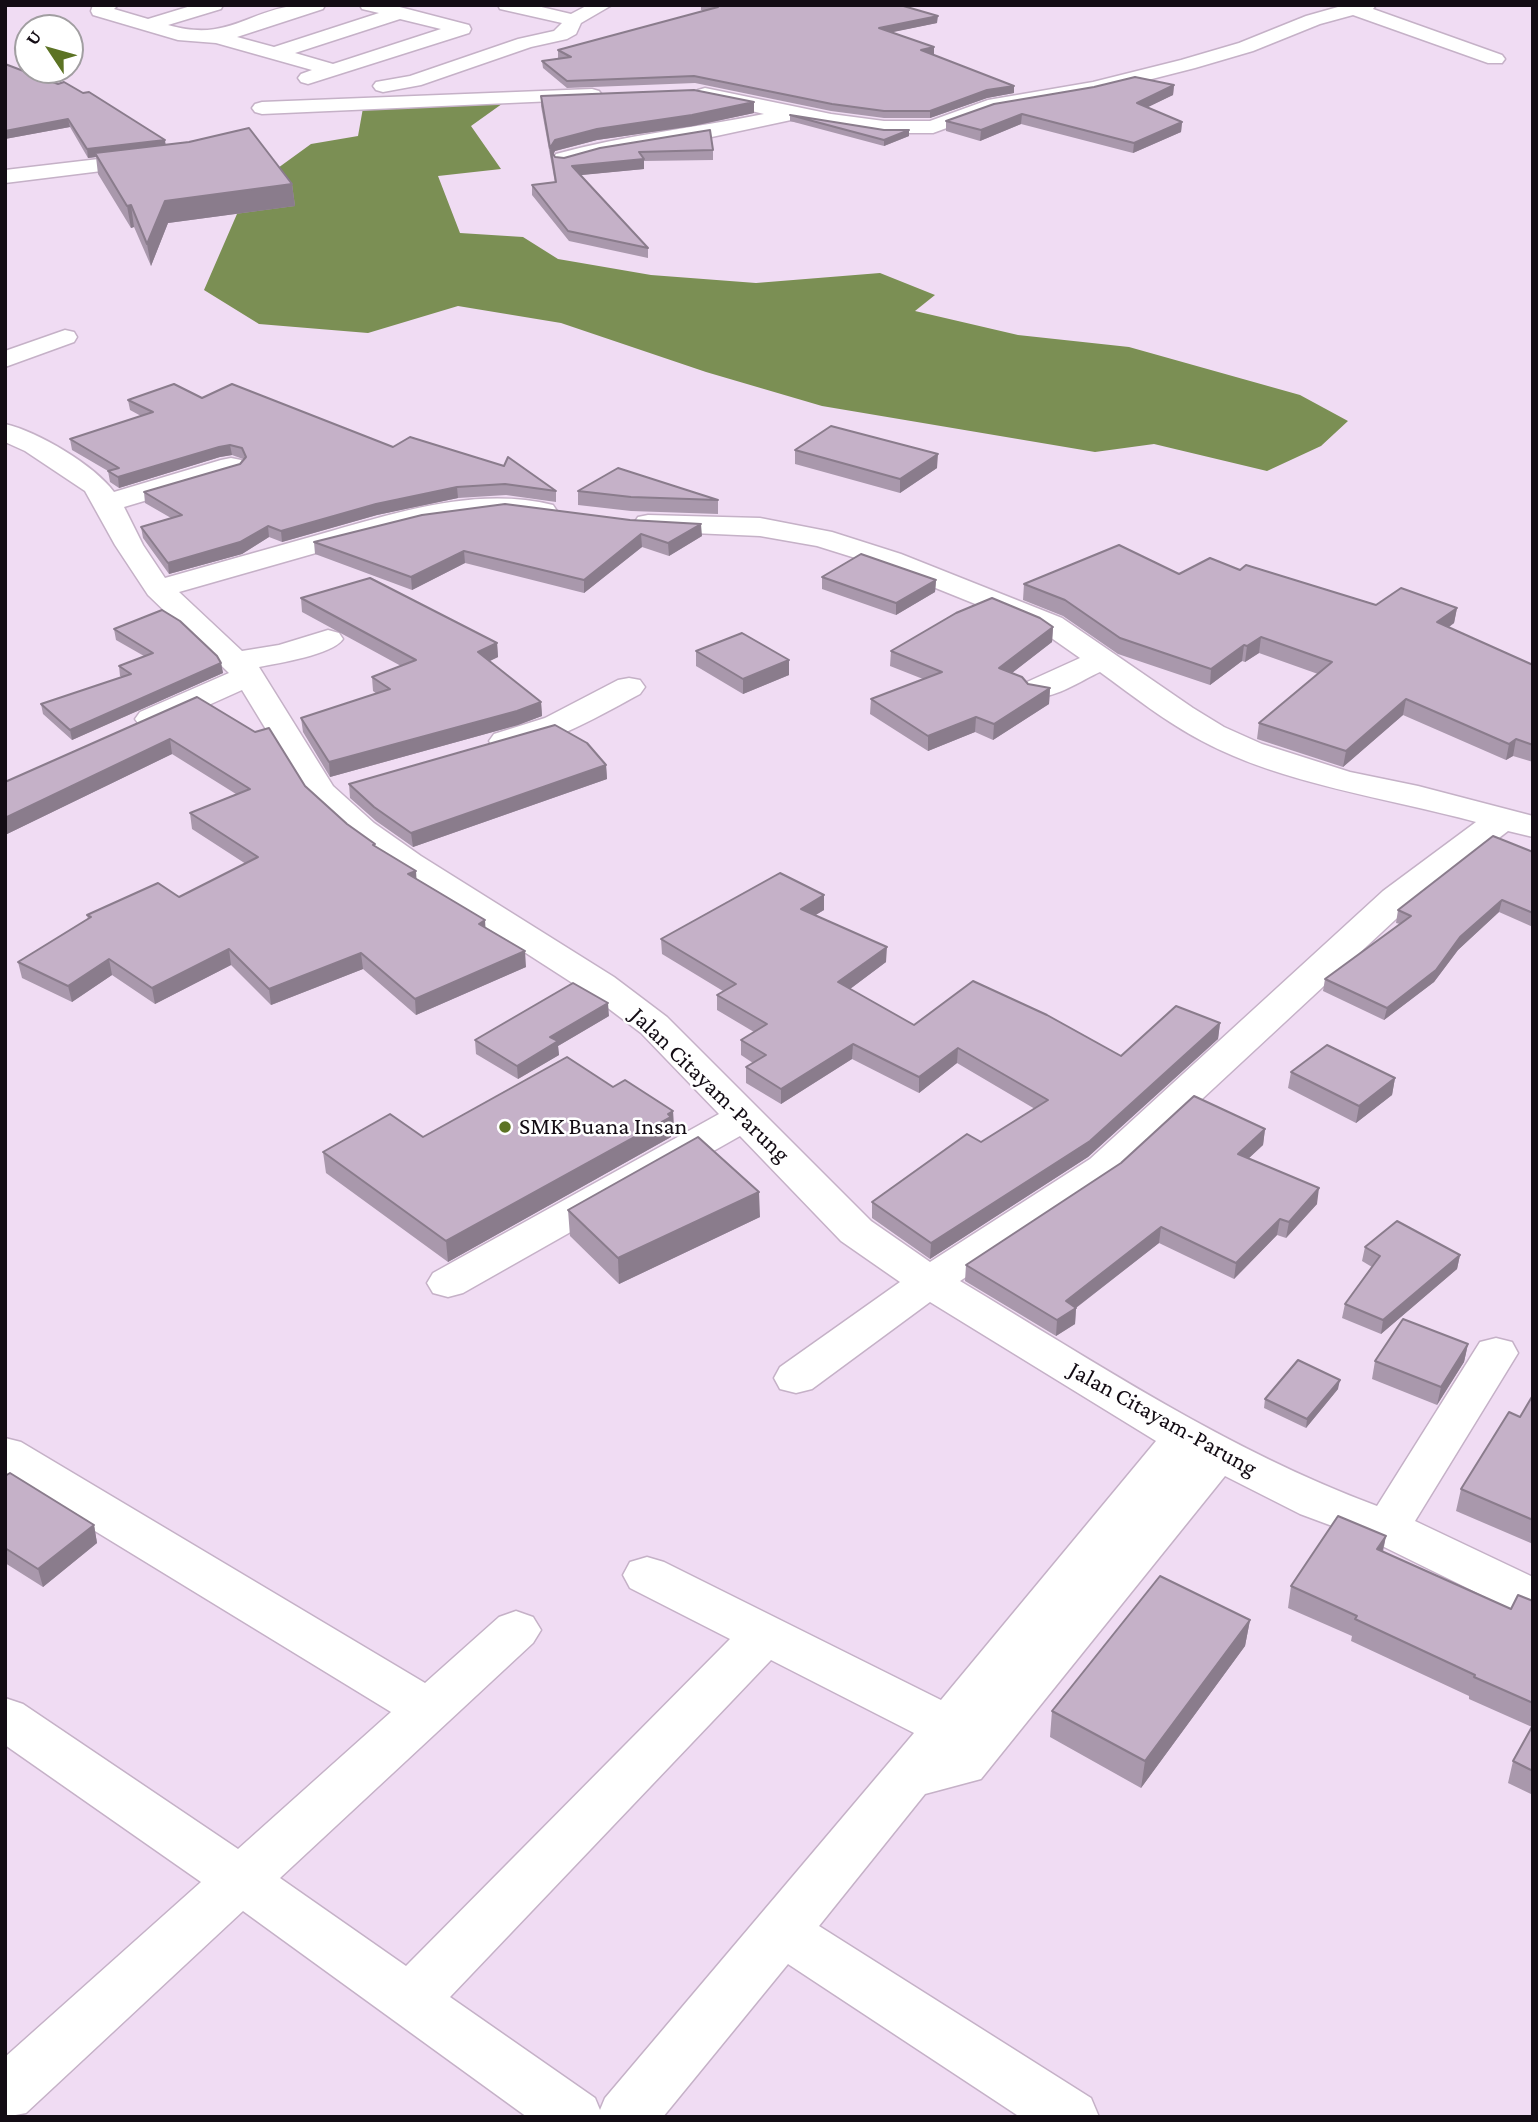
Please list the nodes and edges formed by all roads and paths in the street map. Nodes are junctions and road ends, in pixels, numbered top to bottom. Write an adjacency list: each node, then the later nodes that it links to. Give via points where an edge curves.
1 (109, 5): 10 (street, via 100,11)
2 (214, 5): 10 (street)
3 (316, 5): 12 (street)
4 (369, 5): 8 (street)
5 (507, 5): 9 (street)
6 (603, 5): 9 (street)
7 (1360, 7): 15 (street); 20 (street, via 1188,64 1102,86 988,106 933,127 884,127)
8 (398, 13): 11 (street); 14 (street)
9 (573, 20): 13 (street, via 569,30 560,35)
10 (149, 25): 12 (street, via 185,36)
11 (475, 32): 13 (street); 16 (street)
12 (216, 37): 14 (street)
13 (525, 43): 19 (street, via 404,83)
14 (275, 53): 16 (street)
15 (1494, 59)
16 (333, 70): 19 (street)
17 (685, 92): 20 (street, via 719,95)
18 (607, 94): 19 (street)
19 (270, 99)
20 (792, 114): 22 (street)
21 (171, 157): 23 (street)
22 (564, 159)
23 (5, 177)
24 (65, 337): 25 (street)
25 (5, 360)
26 (5, 432): 28 (street, Jalan Citayam-Parung, via 79,472)
27 (231, 466): 28 (street)
28 (108, 503): 31 (street, Jalan Citayam-Parung)
29 (574, 516): 31 (street, via 506,506 458,509 388,524)
30 (620, 521): 33 (street, via 737,524 822,538 1015,608 1051,624)
31 (158, 589): 34 (street, Jalan Citayam-Parung)
32 (328, 639): 34 (street)
33 (1102, 660): 36 (street); 41 (street, via 1213,734 1250,751)
34 (242, 668): 37 (street); 40 (street, Jalan Citayam-Parung)
35 (629, 687): 38 (street, via 556,725)
36 (1038, 689)
37 (127, 730)
38 (482, 748)
39 (362, 782): 40 (street)
40 (321, 793): 42 (street, Jalan Citayam-Parung, via 409,863 601,985 654,1025)
41 (1517, 823): 43 (street, via 1396,900 1104,1168)
42 (744, 1117): 43 (street, Jalan Citayam-Parung, via 856,1231); 44 (street)
43 (929, 1282): 46 (street); 47 (street, Jalan Citayam-Parung)
44 (448, 1283)
45 (1496, 1353): 49 (street)
46 (796, 1378)
47 (1201, 1445): 49 (street, Jalan Citayam-Parung, via 1317,1502); 56 (street); 57 (street, via 963,1764)
48 (5, 1454): 54 (street)
49 (1387, 1528): 51 (street, Jalan Citayam-Parung)
50 (647, 1575): 53 (street)
51 (1533, 1599)
52 (516, 1630): 54 (street)
53 (765, 1635): 56 (street); 60 (street)
54 (427, 1709): 58 (street)
55 (5, 1718): 58 (street)
56 (948, 1727): 57 (street)
57 (909, 1776): 59 (street)
58 (240, 1880): 60 (street); 61 (street)
59 (782, 1931): 63 (street); 64 (street)
60 (411, 1999): 62 (street)
61 (5, 2094)
62 (575, 2117)
63 (626, 2117)
64 (1070, 2117)

